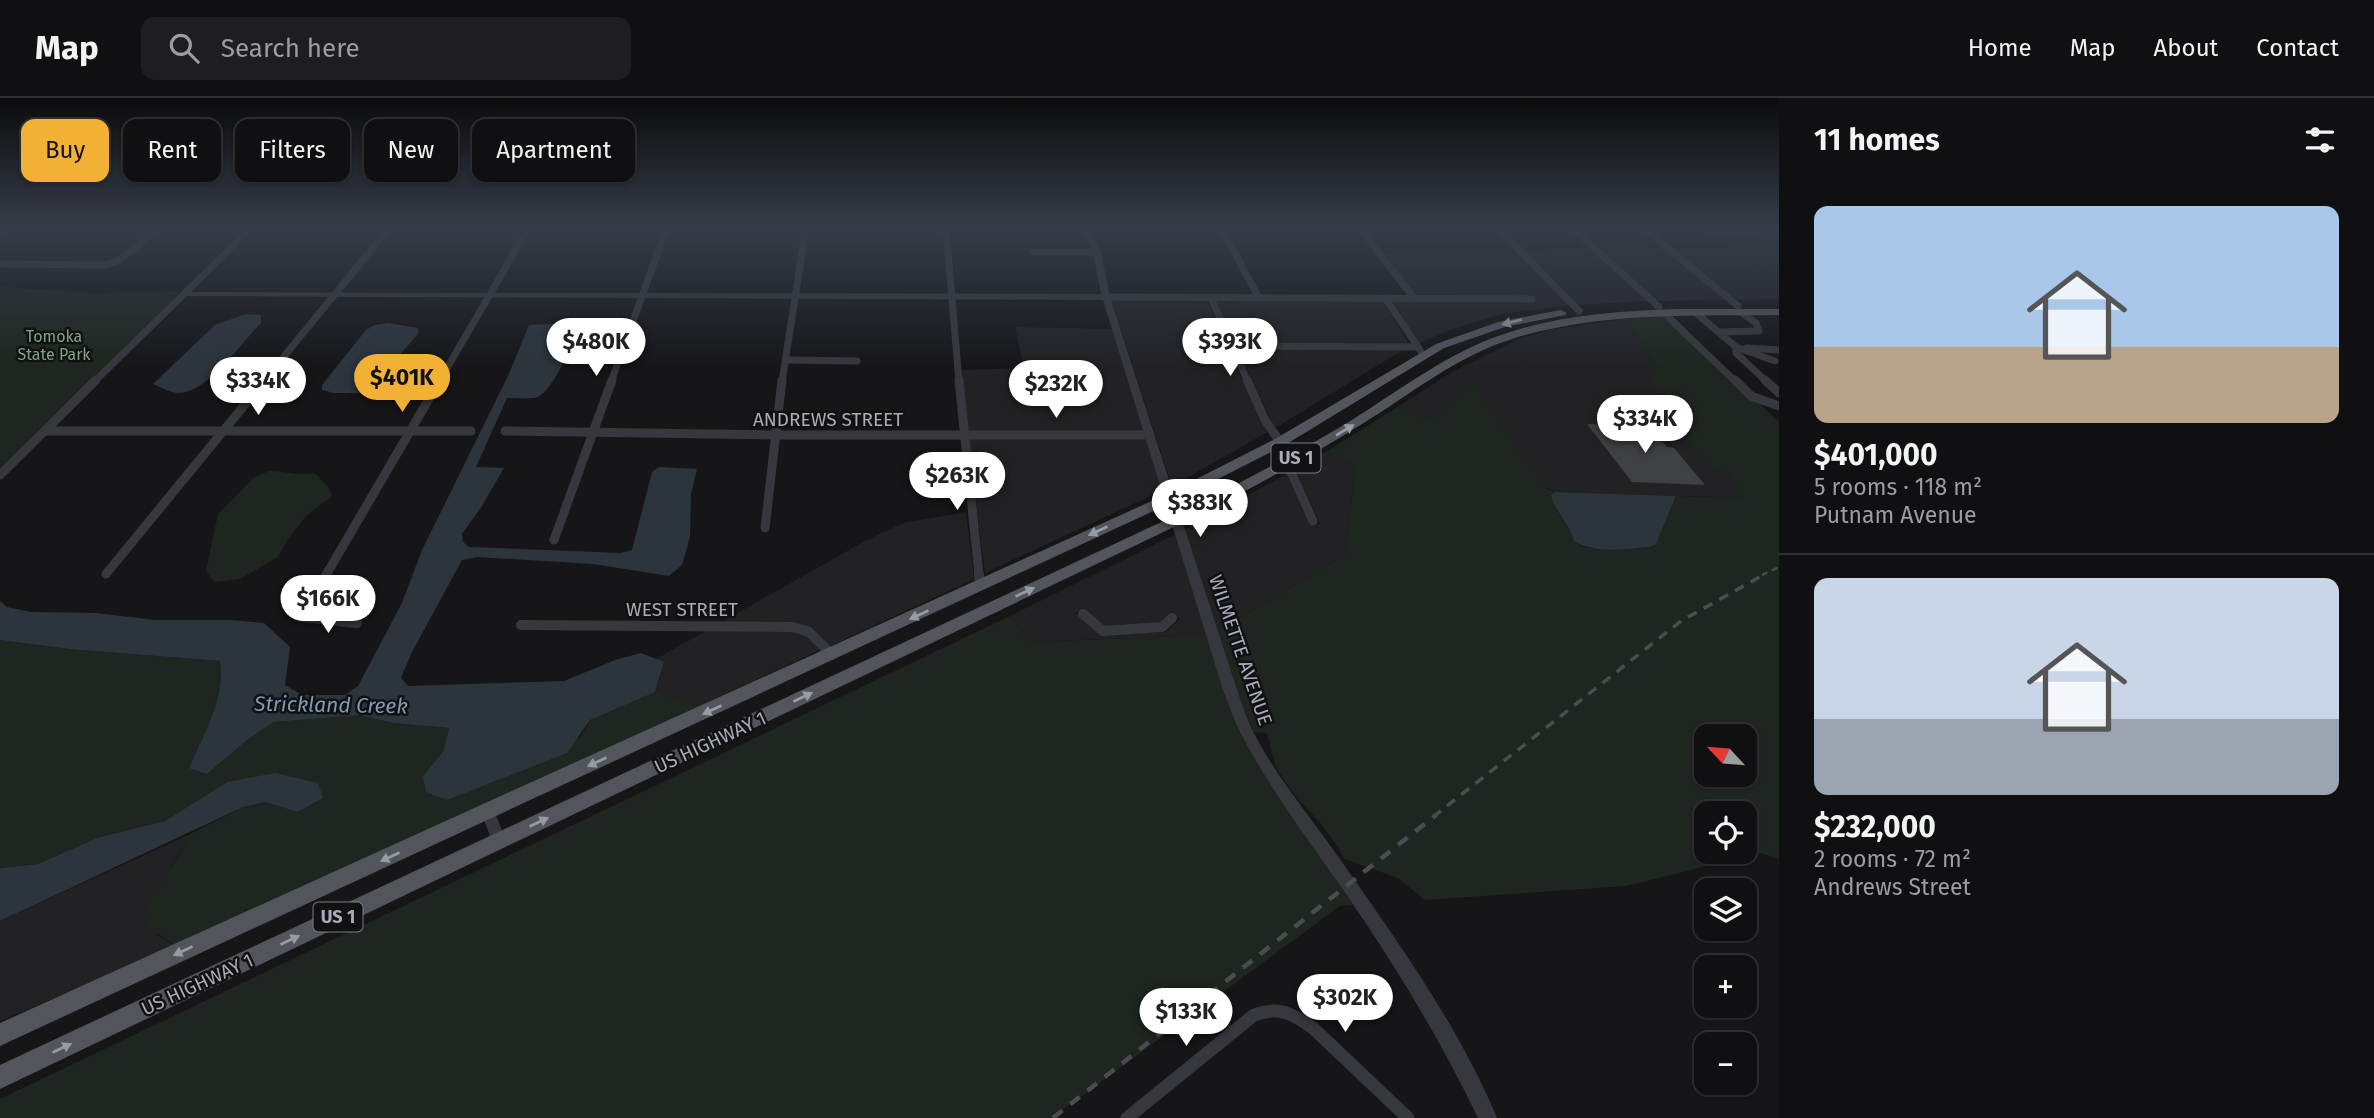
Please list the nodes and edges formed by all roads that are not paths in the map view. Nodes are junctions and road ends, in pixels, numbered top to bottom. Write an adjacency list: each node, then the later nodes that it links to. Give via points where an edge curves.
1 (203, 275): 13 (street)
2 (352, 275): 14 (street)
3 (501, 275): 15 (street)
4 (649, 275): 16 (street)
5 (798, 275): 17 (street)
6 (949, 275): 18 (street)
7 (1102, 275): 19 (street, WILMETTE AVENUE)
8 (1247, 275): 21 (street)
9 (1396, 275): 23 (street)
10 (1544, 275): 29 (street)
11 (1624, 275): 28 (street)
12 (1699, 275): 27 (street)
13 (184, 294): 14 (street); 50 (street)
14 (336, 295): 15 (street); 53 (street)
15 (489, 295): 16 (street); 47 (street)
16 (641, 296): 17 (street); 51 (street)
17 (795, 296): 18 (street); 40 (street)
18 (950, 297): 19 (street); 54 (street)
19 (1106, 297): 20 (street); 56 (street, WILMETTE AVENUE)
20 (1210, 298): 21 (street); 36 (street)
21 (1259, 298): 22 (street)
22 (1385, 298): 23 (street); 39 (street)
23 (1414, 298): 24 (street)
24 (1532, 299)
25 (1779, 305): 27 (main road, US 1)
26 (1606, 309): 28 (main road, US 1); 29 (main road, US 1); 32 (main road)
27 (1740, 309): 28 (main road, US 1); 30 (main road, US 1); 31 (main road, US 1); 34 (street, via 1759,331)
28 (1662, 310): 31 (main road, US 1); 32 (main road, US 1); 46 (street, via 1751,396)
29 (1579, 311): 33 (main road); 35 (main road, US 1, one-way to 35, via 1523,319)
30 (1779, 312)
31 (1696, 313): 34 (street)
32 (1591, 318): 33 (main road, US 1)
33 (1564, 322): 43 (main road, US 1, via 1493,342)
34 (1719, 332): 37 (street)
35 (1459, 338): 39 (main road, US 1); 43 (main road, via 1441,352)
36 (1231, 346): 39 (street); 57 (street)
37 (1737, 347): 38 (street); 42 (street); 44 (street, via 1736,352)
38 (1779, 350)
39 (1421, 351): 45 (main road, via 1430,363 1399,385); 52 (main road, US HIGHWAY 1 / US 1, via 1384,380)
40 (786, 360): 41 (street); 55 (street)
41 (857, 361)
42 (1778, 363)
43 (1448, 365): 45 (main road, US HIGHWAY 1 / US 1)
44 (1779, 393)
45 (1383, 406): 58 (main road, US HIGHWAY 1 / US 1, one-way to 45)
46 (1779, 406)
47 (409, 430): 48 (street); 53 (street); 71 (street, via 302,617)
48 (471, 430)
49 (505, 430): 51 (street, ANDREWS STREET)
50 (45, 431): 53 (street); 59 (street)
51 (592, 431): 55 (street, ANDREWS STREET); 65 (street)
52 (1300, 431): 57 (main road, US HIGHWAY 1 / US 1); 58 (main road, via 1289,446)
53 (222, 432): 66 (street)
54 (962, 434): 55 (street, ANDREWS STREET); 56 (street, ANDREWS STREET); 67 (street)
55 (774, 435): 64 (street)
56 (1150, 435): 61 (street, WILMETTE AVENUE)
57 (1280, 442): 60 (main road); 61 (main road, US HIGHWAY 1 / US 1)
58 (1287, 463): 60 (main road, US HIGHWAY 1 / US 1); 63 (street)
59 (0, 475)
60 (1262, 477): 62 (main road, US HIGHWAY 1 / US 1)
61 (1170, 498): 62 (street, WILMETTE AVENUE); 67 (main road, US HIGHWAY 1 / US 1, one-way to 67)
62 (1177, 520): 70 (main road, US HIGHWAY 1 / US 1, one-way to 62); 80 (street, WILMETTE AVENUE, via 1245,728 1434,1017)
63 (1313, 521)
64 (765, 528)
65 (554, 540)
66 (106, 574)
67 (981, 586): 70 (main road, via 982,603); 73 (main road, US HIGHWAY 1 / US 1, one-way to 73)
68 (1083, 614): 69 (street, via 1104,631 1162,627)
69 (1172, 618)
70 (963, 621): 75 (main road, US HIGHWAY 1 / US 1, one-way to 70)
71 (357, 623)
72 (522, 625): 73 (street, WEST STREET, via 793,627 808,632)
73 (832, 655): 74 (main road, US HIGHWAY 1 / US 1, one-way to 74)
74 (488, 812): 75 (street); 76 (main road, US HIGHWAY 1 / US 1, one-way to 76)
75 (499, 841): 77 (main road, US HIGHWAY 1 / US 1, one-way to 75)
76 (0, 1035)
77 (0, 1077)
78 (1127, 1118): 79 (street, via 1254,1015 1273,1008 1307,1022)
79 (1408, 1118)
80 (1489, 1118)

